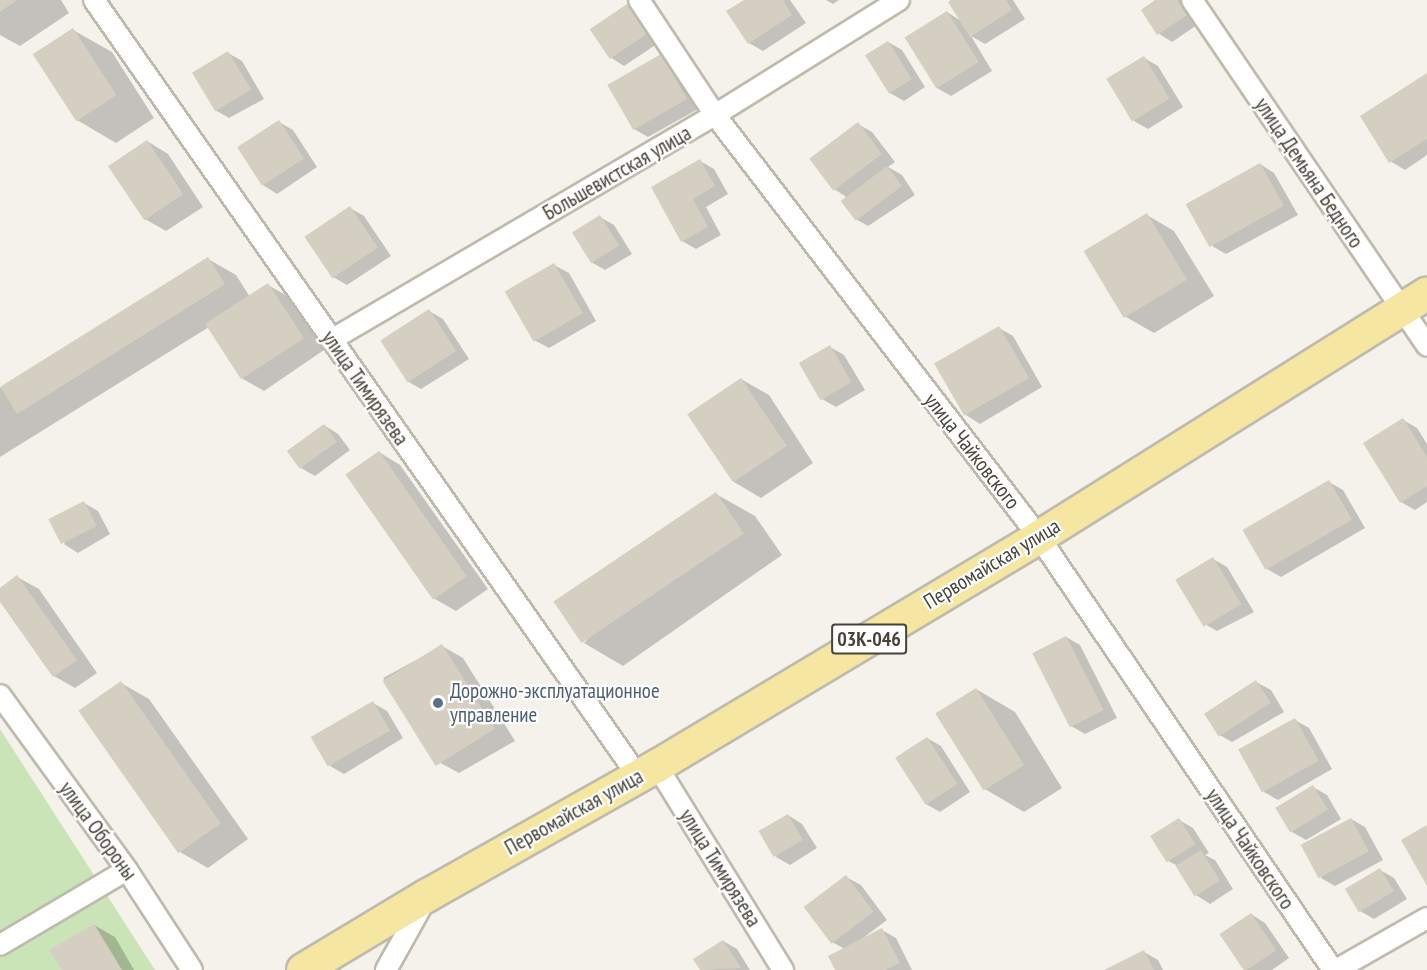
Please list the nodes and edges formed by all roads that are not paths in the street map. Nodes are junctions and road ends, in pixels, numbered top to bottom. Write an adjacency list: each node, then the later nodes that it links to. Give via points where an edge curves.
1 (94, 0): 7 (street, улица Тимирязева)
2 (639, 0): 5 (street, улица Чайковского)
3 (899, 0): 5 (street, Большевистская улица)
4 (1192, 0): 6 (street, улица Демьяна Бедного)
5 (715, 115): 7 (street, Большевистская улица); 9 (street, улица Чайковского)
6 (1414, 302): 8 (street, улица Демьяна Бедного); 9 (main road, Первомайская улица / 03К-046)
7 (331, 340): 11 (street, улица Тимирязева)
8 (1427, 346)
9 (1039, 537): 11 (main road, Первомайская улица / 03К-046); 20 (street, улица Чайковского)
10 (0, 695): 12 (street, улица Обороны)
11 (647, 771): 13 (main road, Первомайская улица / 03К-046); 19 (street, улица Тимирязева)
12 (127, 870): 15 (street); 16 (street, улица Обороны)
13 (428, 895): 17 (main road, Первомайская улица / 03К-046); 18 (street)
14 (1427, 918): 20 (street)
15 (0, 945)
16 (192, 970)
17 (303, 970)
18 (386, 970)
19 (783, 970)
20 (1335, 970)

